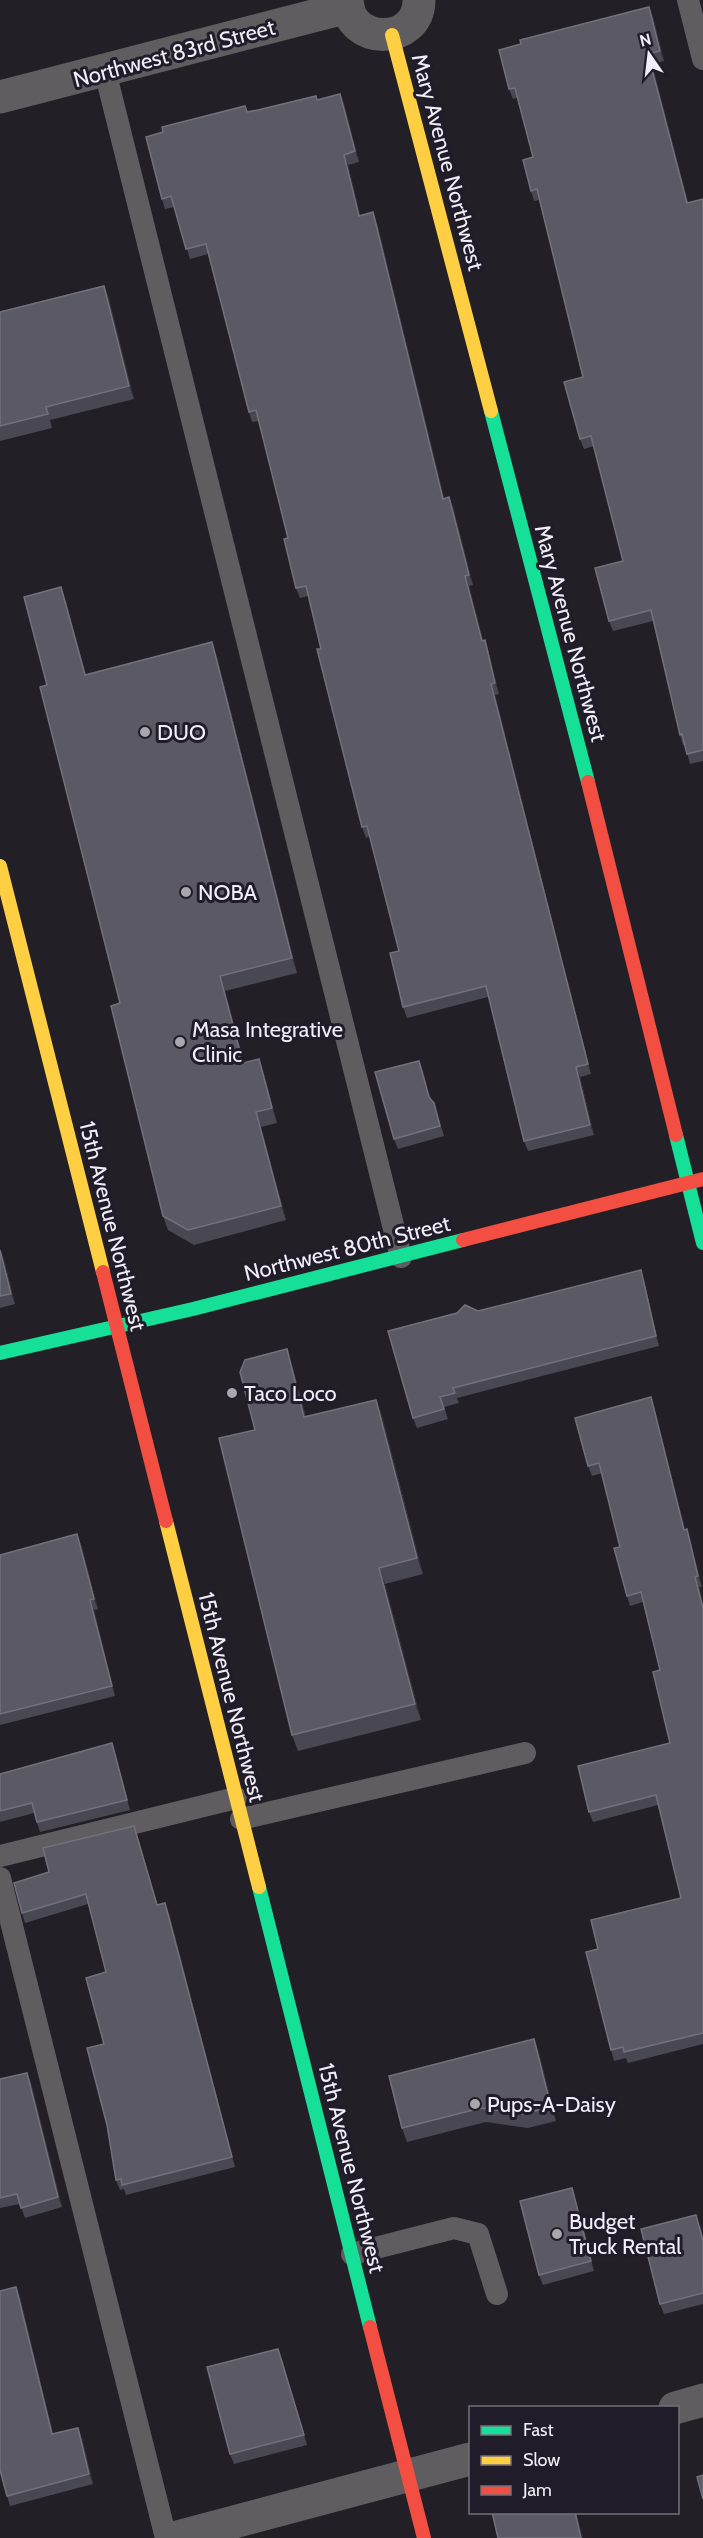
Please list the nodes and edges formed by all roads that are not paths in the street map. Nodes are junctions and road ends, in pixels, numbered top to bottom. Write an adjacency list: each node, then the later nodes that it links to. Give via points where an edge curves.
1 (419, 0): 4 (street, via 416,16 409,25)
2 (688, 0): 5 (lane)
3 (348, 4): 4 (street, via 356,24 365,31); 6 (street, Northwest 83rd Street)
4 (392, 34): 10 (street, Mary Avenue Northwest, via 584,766)
5 (703, 59)
6 (105, 71): 7 (street, Northwest 83rd Street); 12 (lane)
7 (0, 97)
8 (0, 866): 13 (street, 15th Avenue Northwest)
9 (703, 1179): 10 (street, Northwest 80th Street)
10 (688, 1183): 11 (street, Mary Avenue Northwest); 12 (street, Northwest 80th Street)
11 (703, 1243)
12 (401, 1257): 13 (street, Northwest 80th Street)
13 (116, 1326): 14 (street, Northwest 80th Street); 16 (street, 15th Avenue Northwest)
14 (0, 1353)
15 (525, 1753): 16 (lane)
16 (239, 1808): 17 (lane); 19 (street, 15th Avenue Northwest)
17 (0, 1856)
18 (0, 1878): 25 (lane)
19 (352, 2254): 20 (lane, via 454,2228 478,2234); 24 (street, 15th Avenue Northwest)
20 (496, 2294)
21 (703, 2400): 22 (street)
22 (679, 2407)
23 (469, 2459): 24 (street)
24 (408, 2474): 26 (street); 27 (street, 15th Avenue Northwest)
25 (166, 2538)
26 (174, 2538)
27 (424, 2538)

